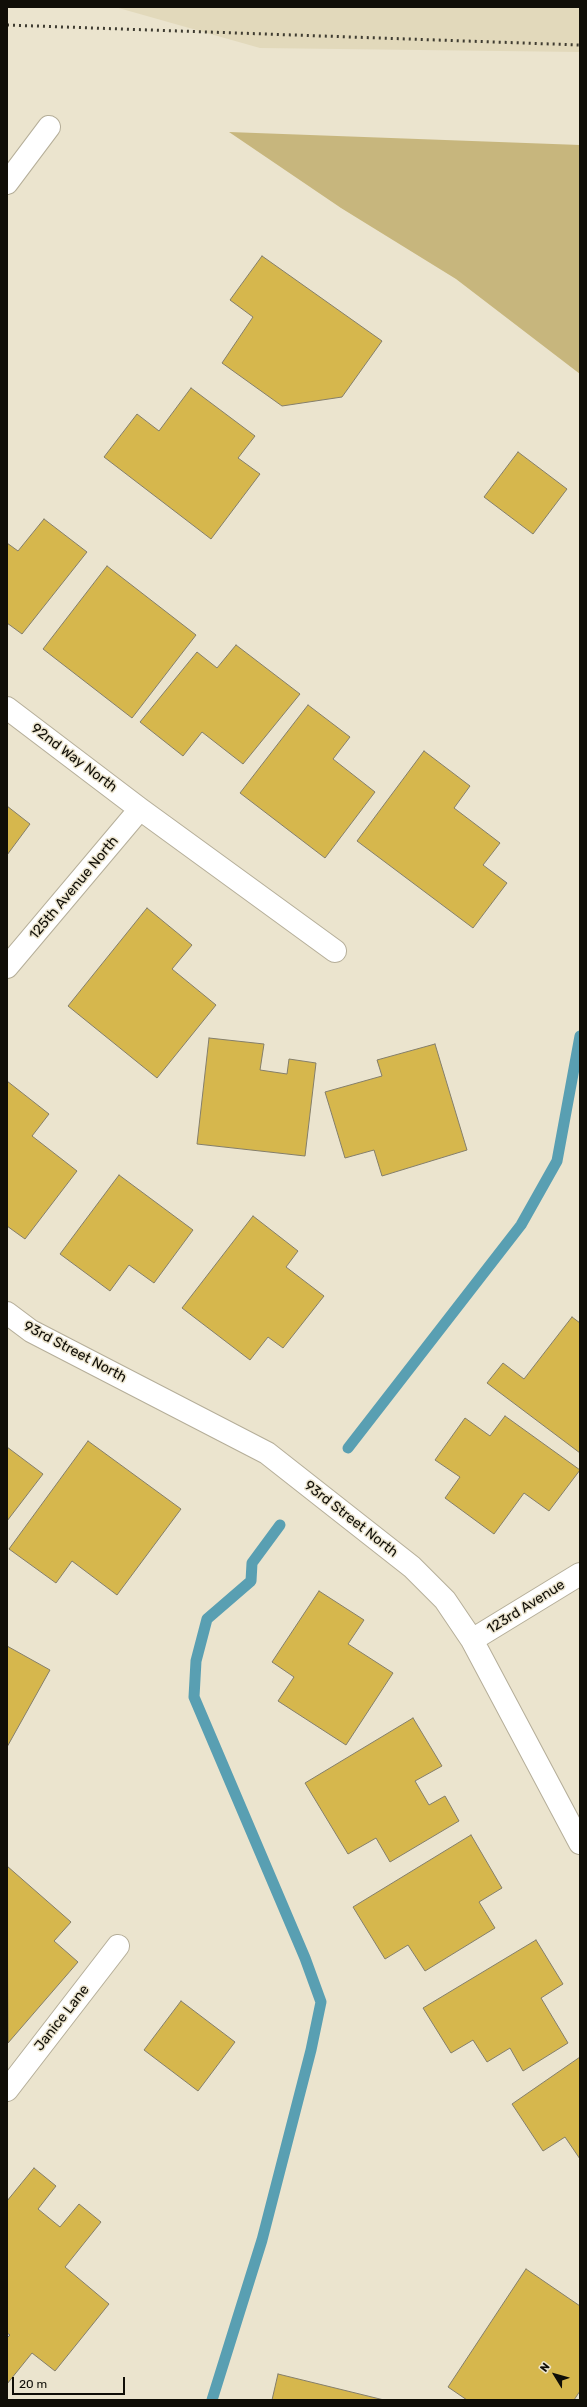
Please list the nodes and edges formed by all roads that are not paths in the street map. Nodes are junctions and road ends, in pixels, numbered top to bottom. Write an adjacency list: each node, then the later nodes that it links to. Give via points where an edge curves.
1 (49, 127): 2 (street)
2 (7, 183)
3 (7, 708): 4 (street, 92nd Way North)
4 (140, 809): 5 (street, 92nd Way North); 6 (street, 125th Avenue North)
5 (335, 951)
6 (7, 967)
7 (7, 1313): 9 (street, 93rd Street North, via 31,1332 267,1453 412,1567 445,1600)
8 (580, 1574): 9 (street, 123rd Avenue)
9 (472, 1640): 10 (street, 93rd Street North)
10 (580, 1842)
11 (118, 1946): 12 (street, Janice Lane)
12 (7, 2090)

